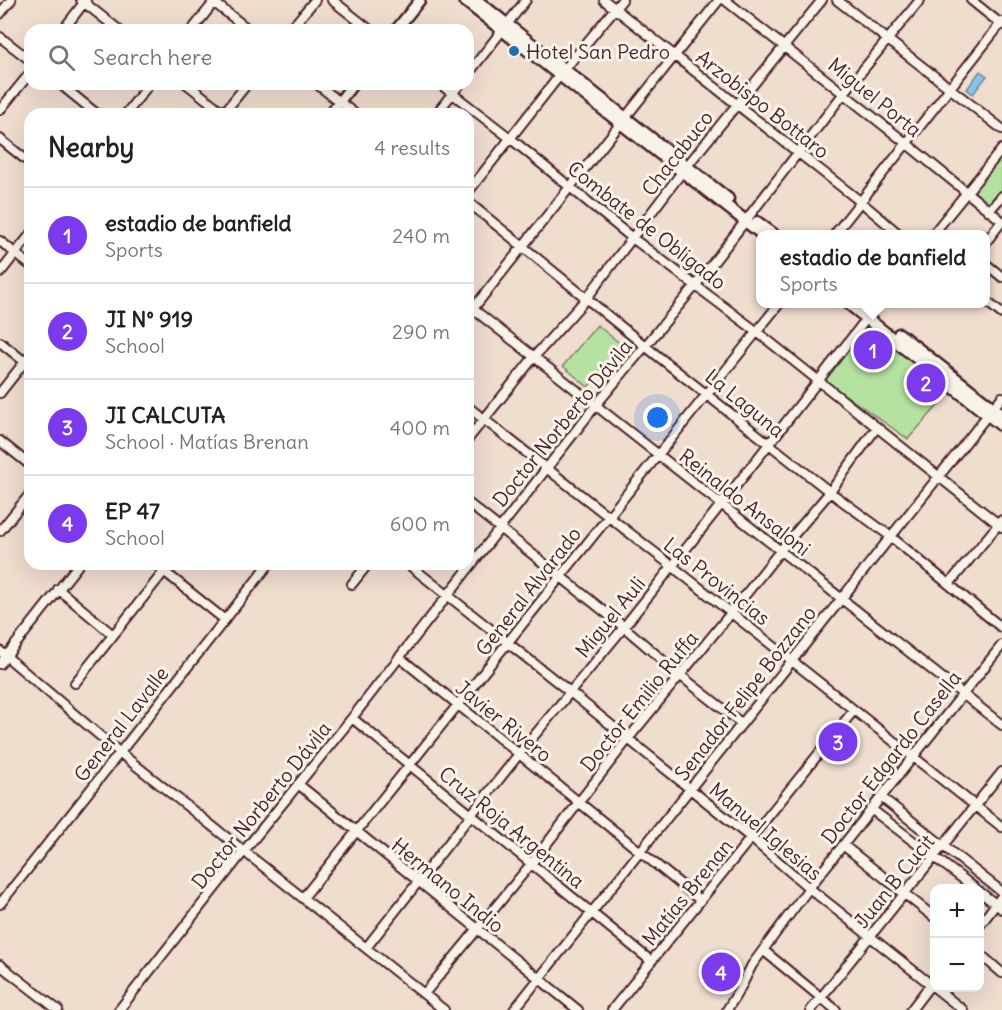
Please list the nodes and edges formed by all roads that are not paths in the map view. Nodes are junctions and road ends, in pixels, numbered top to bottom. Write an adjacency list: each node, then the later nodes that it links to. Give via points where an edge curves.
1 (11, 0): 19 (street)
2 (315, 0): 24 (street)
3 (332, 0): 25 (street)
4 (420, 0): 26 (street)
5 (464, 0): 28 (main road)
6 (476, 0): 28 (main road)
7 (526, 0): 28 (street)
8 (604, 0): 18 (street, Arzobispo Bottaro)
9 (622, 0): 18 (street)
10 (719, 0): 33 (street)
11 (725, 0): 31 (street, Miguel Porta)
12 (822, 0): 31 (street, Chacabuco)
13 (837, 0): 30 (street)
14 (920, 0): 30 (street, Doctor Norberto Dávila)
15 (971, 0): 27 (street)
16 (84, 1): 20 (street); 21 (street)
17 (213, 1): 22 (street); 23 (street)
18 (615, 8): 33 (street, Arzobispo Bottaro); 35 (street)
19 (0, 14)
20 (67, 24)
21 (112, 24)
22 (196, 24)
23 (242, 24)
24 (295, 24)
25 (362, 24)
26 (401, 24)
27 (1001, 24): 37 (street)
28 (505, 27): 34 (street); 35 (main road)
29 (0, 37): 32 (street)
30 (888, 40): 37 (street); 46 (street, Doctor Norberto Dávila)
31 (785, 46): 46 (street, Miguel Porta); 49 (street, Chacabuco)
32 (24, 55)
33 (675, 55): 49 (street, Arzobispo Bottaro); 60 (street)
34 (474, 66)
35 (562, 72): 60 (main road); 62 (street)
36 (24, 80): 58 (street)
37 (950, 88): 61 (street); 64 (street)
38 (67, 90): 50 (street)
39 (144, 90): 51 (street)
40 (194, 90): 52 (street)
41 (242, 90): 53 (street)
42 (325, 90): 48 (street)
43 (348, 90): 48 (street)
44 (448, 90): 47 (street, Combate de Obligado)
45 (456, 90): 47 (street)
46 (844, 93): 64 (street, Miguel Porta); 66 (street, Doctor Norberto Dávila)
47 (453, 94): 56 (street); 57 (street, Combate de Obligado)
48 (339, 101): 54 (street); 55 (street)
49 (737, 104): 66 (street, Arzobispo Bottaro); 68 (street, Chacabuco)
50 (90, 108)
51 (131, 108)
52 (217, 108)
53 (229, 108)
54 (334, 108)
55 (348, 108)
56 (441, 108)
57 (471, 108)
58 (0, 110)
59 (474, 110): 62 (street, Combate de Obligado)
60 (623, 121): 68 (main road); 70 (street)
61 (1002, 129)
62 (510, 138): 69 (street); 70 (street, Combate de Obligado)
63 (0, 139): 67 (street)
64 (906, 142): 71 (street, Miguel Porta); 73 (street)
65 (1002, 148): 71 (street)
66 (798, 153): 73 (street, Arzobispo Bottaro); 76 (street, Doctor Norberto Dávila)
67 (24, 158)
68 (684, 169): 76 (main road); 83 (street, Chacabuco)
69 (474, 184)
70 (570, 187): 83 (street, Combate de Obligado); 87 (street)
71 (966, 192): 75 (street, Miguel Porta); 82 (street)
72 (1002, 196): 75 (street)
73 (861, 202): 80 (street); 81 (street, Arzobispo Bottaro)
74 (474, 207): 87 (street, La Laguna)
75 (989, 211): 77 (street, Miguel Porta)
76 (747, 218): 78 (main road); 79 (main road); 93 (street, Doctor Norberto Dávila)
77 (1002, 221): 84 (street)
78 (758, 230)
79 (766, 230)
80 (838, 230)
81 (894, 230)
82 (936, 230)
83 (632, 237): 93 (street, Combate de Obligado); 94 (street, Chacabuco)
84 (990, 237)
85 (0, 241): 88 (street)
86 (24, 243): 88 (street)
87 (523, 246): 94 (street, La Laguna); 96 (street)
88 (15, 254): 89 (street); 91 (street)
89 (24, 261)
90 (990, 267): 92 (street)
91 (0, 273)
92 (1002, 277)
93 (696, 285): 101 (street, Combate de Obligado); 103 (street, Doctor Norberto Dávila)
94 (586, 298): 103 (street, La Laguna); 104 (street, Chacabuco)
95 (990, 304): 100 (street)
96 (474, 305)
97 (775, 308): 101 (street, General Alvarado)
98 (872, 311): 107 (street, Miguel Auli); 113 (main road)
99 (474, 313): 104 (street, Reinaldo Ansaloni)
100 (1002, 314)
101 (756, 331): 107 (street, Combate de Obligado); 109 (street, General Alvarado)
102 (0, 342): 105 (street)
103 (645, 346): 109 (street, La Laguna); 111 (street, Doctor Norberto Dávila)
104 (534, 357): 111 (street, Reinaldo Ansaloni); 114 (street, Chacabuco)
105 (24, 358)
106 (24, 366): 108 (street)
107 (818, 380): 116 (street, Combate de Obligado); 119 (street, Miguel Auli)
108 (0, 393)
109 (707, 394): 119 (street, La Laguna); 120 (street, General Alvarado)
110 (1002, 397): 113 (street, Senador Felipe Bozzano)
111 (596, 405): 120 (street, Reinaldo Ansaloni); 122 (street, Doctor Norberto Dávila)
112 (474, 411): 114 (street, Las Provincias)
113 (994, 413): 115 (main road); 123 (street, Senador Felipe Bozzano)
114 (484, 419): 117 (street, Chacabuco); 122 (street, Las Provincias)
115 (1002, 426)
116 (877, 427): 123 (street, Combate de Obligado); 124 (street, Doctor Emilio Ruffa)
117 (474, 432)
118 (0, 441): 121 (street)
119 (770, 444): 124 (street, La Laguna); 126 (street, Miguel Auli)
120 (658, 455): 126 (street, Reinaldo Ansaloni); 128 (street, General Alvarado)
121 (24, 460)
122 (547, 468): 128 (street, Las Provincias); 130 (street, Doctor Norberto Dávila)
123 (939, 476): 129 (street, Combate de Obligado); 132 (street, Senador Felipe Bozzano)
124 (830, 492): 132 (street, La Laguna); 133 (street, Doctor Emilio Ruffa)
125 (24, 501): 131 (street)
126 (721, 504): 133 (street, Reinaldo Ansaloni); 135 (street, Miguel Auli)
127 (474, 509): 130 (street)
128 (608, 516): 135 (street, Las Provincias); 142 (street, General Alvarado)
129 (1001, 524): 144 (street)
130 (499, 528): 134 (street, Doctor Norberto Dávila); 142 (street)
131 (0, 531)
132 (890, 536): 144 (street, La Laguna); 147 (street, Senador Felipe Bozzano)
133 (780, 551): 147 (street, Reinaldo Ansaloni); 148 (street, Doctor Emilio Ruffa)
134 (474, 560)
135 (672, 566): 148 (street, Las Provincias); 150 (street, Miguel Auli)
136 (74, 570): 145 (street)
137 (264, 570): 149 (street, General Lavalle)
138 (363, 570): 143 (street)
139 (416, 570): 146 (street, Manuel Iglesias)
140 (466, 570): 146 (street, Doctor Norberto Dávila)
141 (164, 571): 149 (street); 152 (street)
142 (560, 577): 150 (street); 153 (street, General Alvarado)
143 (352, 584)
144 (949, 584): 151 (street, La Laguna)
145 (58, 589): 152 (street); 155 (street)
146 (447, 595): 153 (street, Manuel Iglesias); 156 (street, Doctor Norberto Dávila)
147 (841, 598): 157 (street, Senador Felipe Bozzano); 162 (street, Reinaldo Ansaloni)
148 (731, 613): 157 (street, Las Provincias); 159 (street, Doctor Emilio Ruffa)
149 (225, 620): 169 (street, General Lavalle)
150 (624, 627): 159 (street); 161 (street, Miguel Auli)
151 (1002, 628)
152 (113, 635): 160 (street)
153 (508, 644): 161 (street, Manuel Iglesias); 163 (street, General Alvarado)
154 (1002, 645): 162 (street, Doctor Edgardo Casella)
155 (3, 654): 158 (street); 169 (street)
156 (399, 657): 163 (street, Javier Rivero); 165 (street, Doctor Norberto Dávila)
157 (792, 661): 164 (street, Las Provincias); 166 (street, Senador Felipe Bozzano)
158 (0, 664)
159 (681, 675): 166 (street); 168 (street, Doctor Emilio Ruffa)
160 (75, 683)
161 (570, 692): 168 (street, Manuel Iglesias); 170 (street, Miguel Auli)
162 (962, 694): 167 (street, Reinaldo Ansaloni); 171 (street, Doctor Edgardo Casella)
163 (458, 705): 170 (street, Javier Rivero); 172 (street, General Alvarado)
164 (854, 710): 171 (street, Las Provincias); 183 (street, Matías Brenan)
165 (352, 718): 172 (street, Cruz Roja Argentina); 174 (street, Doctor Norberto Dávila)
166 (741, 723): 175 (street, Senador Felipe Bozzano)
167 (1002, 725)
168 (628, 739): 175 (street, Manuel Iglesias); 177 (street, Doctor Emilio Ruffa)
169 (119, 752): 186 (street); 198 (street, General Lavalle)
170 (519, 754): 177 (street, Javier Rivero); 180 (street, Miguel Auli)
171 (913, 756): 176 (street, Doctor Edgardo Casella); 178 (street, Las Provincias)
172 (410, 765): 180 (street, Cruz Roja Argentina); 182 (street, General Alvarado)
173 (1002, 772): 178 (street, Juan B Cucit)
174 (298, 784): 182 (street, Hermano Indio); 186 (street, Doctor Norberto Dávila)
175 (690, 789): 183 (street, Manuel Iglesias); 187 (street, Senador Felipe Bozzano)
176 (881, 797): 179 (street, Doctor Edgardo Casella); 185 (street)
177 (579, 803): 187 (street, Javier Rivero); 189 (street, Doctor Emilio Ruffa)
178 (975, 805): 181 (street, Las Provincias); 185 (street, Juan B Cucit)
179 (871, 809): 184 (street, Doctor Edgardo Casella); 188 (street)
180 (471, 815): 189 (street, Cruz Roja Argentina); 190 (street, Miguel Auli)
181 (1002, 826)
182 (356, 832): 190 (street, Hermano Indio); 196 (street, General Alvarado)
183 (751, 838): 192 (street, Manuel Iglesias); 197 (street, Matías Brenan)
184 (843, 845): 192 (street, Doctor Edgardo Casella); 193 (street)
185 (943, 846): 188 (street, Juan B Cucit); 194 (street)
186 (244, 851): 196 (street); 218 (street, Doctor Norberto Dávila)
187 (640, 852): 197 (street, Javier Rivero); 200 (street, Senador Felipe Bozzano)
188 (933, 858): 191 (street); 193 (street, Juan B Cucit)
189 (531, 864): 200 (street, Cruz Roja Argentina); 203 (street, Doctor Emilio Ruffa)
190 (418, 882): 203 (street, Hermano Indio); 205 (street, Miguel Auli)
191 (969, 884)
192 (809, 888): 204 (street, Manuel Iglesias); 206 (street, Doctor Edgardo Casella)
193 (905, 893): 201 (street); 204 (street, Juan B Cucit)
194 (1002, 894): 199 (street)
195 (984, 895): 199 (street)
196 (303, 898): 205 (street)
197 (700, 900): 208 (street, Matías Brenan)
198 (0, 903)
199 (999, 907): 202 (street)
200 (591, 912): 208 (street, Cruz Roja Argentina); 211 (street, Senador Felipe Bozzano)
201 (930, 915)
202 (984, 921)
203 (477, 929): 211 (street, Hermano Indio); 215 (street, Doctor Emilio Ruffa)
204 (870, 937): 212 (street, Manuel Iglesias); 216 (street, Juan B Cucit)
205 (366, 948): 215 (street)
206 (763, 950): 216 (street); 223 (street, Doctor Edgardo Casella)
207 (984, 957): 210 (street)
208 (651, 961): 222 (street, Matías Brenan)
209 (0, 965): 217 (street)
210 (1002, 973)
211 (539, 979): 220 (street, Senador Felipe Bozzano); 221 (street, Hermano Indio)
212 (930, 981)
213 (930, 985): 226 (street)
214 (943, 992): 227 (street, Manuel Iglesias)
215 (424, 994): 219 (street)
216 (821, 998): 224 (street, Juan B Cucit); 225 (street)
217 (58, 1010)
218 (119, 1010)
219 (444, 1010)
220 (514, 1010)
221 (578, 1010)
222 (612, 1010)
223 (727, 1010)
224 (811, 1010)
225 (836, 1010)
226 (910, 1010)
227 (963, 1010)

